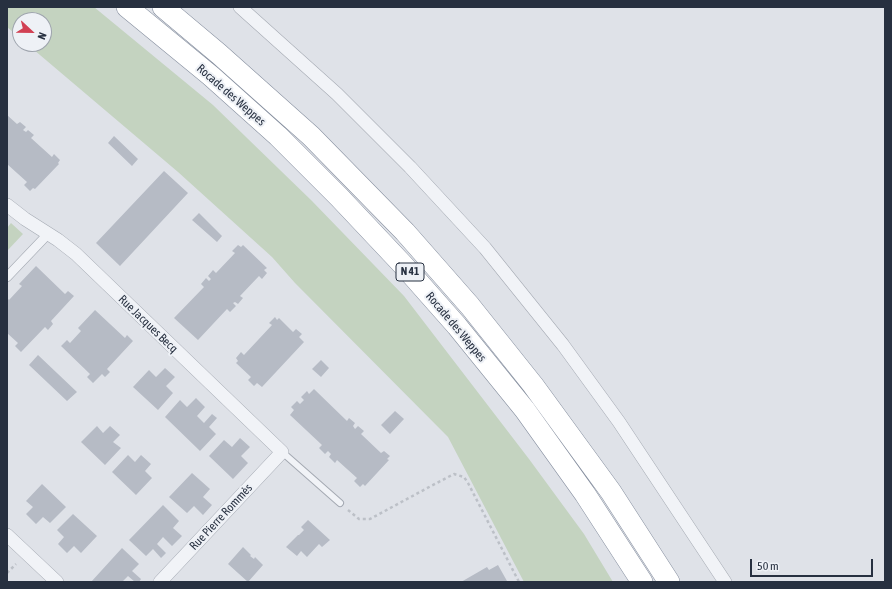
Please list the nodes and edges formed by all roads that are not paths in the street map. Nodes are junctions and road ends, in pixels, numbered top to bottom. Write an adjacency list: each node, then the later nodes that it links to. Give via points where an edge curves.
1 (127, 7): 12 (highway, Rocade des Weppes / N 41, via 211,76 278,136 404,266 525,410 585,494)
2 (163, 7): 13 (highway, Rocade des Weppes / N 41, via 311,136 405,232 533,385 611,492)
3 (240, 7): 14 (street, via 337,94 410,167 485,248 563,345 619,422)
4 (7, 205): 5 (street, Rue Jacques Becq)
5 (48, 234): 6 (street); 7 (street, Rue Jacques Becq, via 76,254)
6 (7, 277)
7 (282, 452): 8 (lane); 11 (street, Rue Pierre Rommès)
8 (340, 503)
9 (7, 535): 10 (street)
10 (57, 582)
11 (160, 582)
12 (642, 582)
13 (669, 582)
14 (725, 582)

